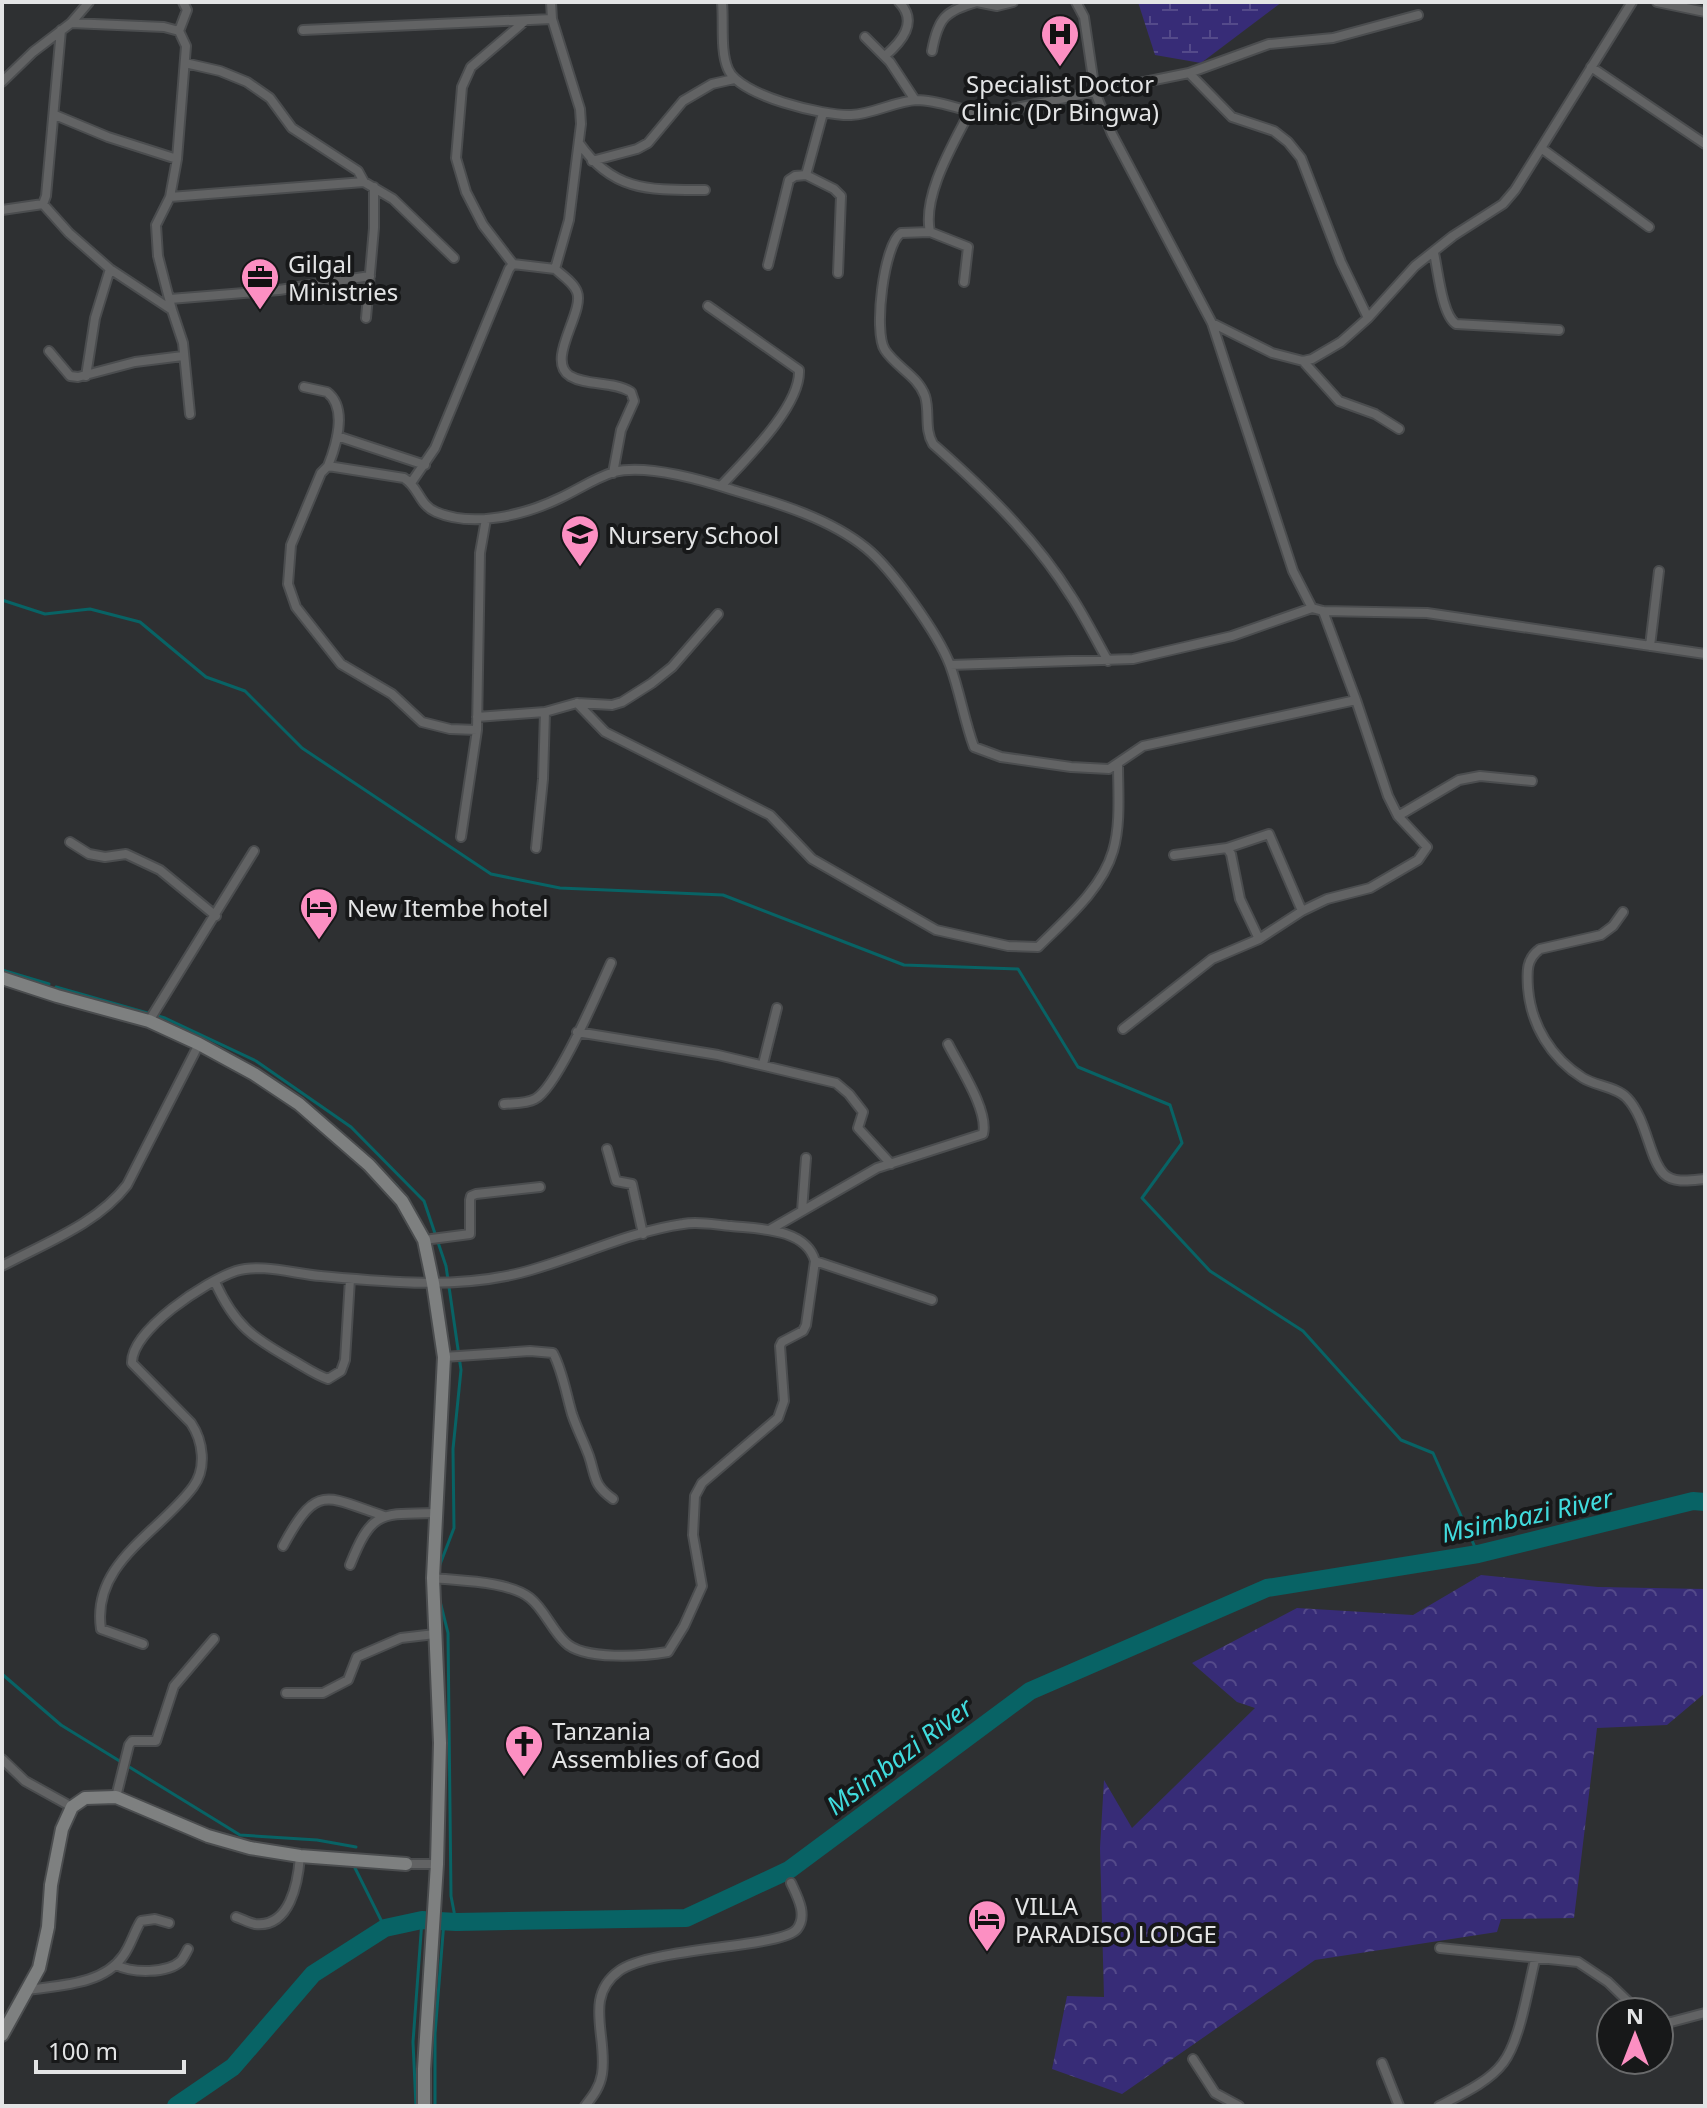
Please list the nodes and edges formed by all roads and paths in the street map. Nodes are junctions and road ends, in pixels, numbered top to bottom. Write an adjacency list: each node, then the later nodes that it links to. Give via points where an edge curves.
1 (89, 2): 15 (street)
2 (183, 2): 18 (street, via 187,10)
3 (551, 2): 13 (street)
4 (722, 2): 25 (street, via 725,57)
5 (899, 2): 21 (street, via 907,13 906,33)
6 (977, 2): 7 (street); 20 (street, via 942,19)
7 (1013, 2)
8 (1076, 2): 27 (street, via 1084,17)
9 (1632, 2): 23 (street)
10 (1657, 2): 11 (street)
11 (1705, 12)
12 (1418, 15): 24 (street, via 1333,38 1269,44)
13 (552, 19): 14 (street); 32 (street, via 580,109)
14 (525, 21): 17 (street); 48 (street, via 471,67 462,87 456,158 483,225)
15 (71, 23): 16 (street); 18 (street)
16 (61, 30): 26 (street); 31 (street)
17 (303, 30)
18 (179, 31): 22 (street, via 186,46)
19 (865, 37): 21 (street)
20 (932, 51)
21 (885, 56): 28 (street)
22 (185, 63): 35 (street); 38 (street, via 247,82 270,98 292,128 358,171)
23 (1591, 67): 33 (street); 34 (street)
24 (1189, 73): 27 (street); 59 (street, via 1232,117 1274,131 1301,158)
25 (734, 79): 30 (street); 36 (street, via 712,84 683,101 648,143)
26 (2, 82)
27 (1095, 92): 29 (street, via 1019,109); 60 (street)
28 (915, 100): 29 (street); 30 (street, via 851,115)
29 (970, 111): 45 (street, via 941,170)
30 (823, 113): 37 (street)
31 (55, 115): 35 (street); 42 (street)
32 (579, 143): 36 (street); 51 (street, via 569,220)
33 (1705, 144)
34 (1541, 148): 44 (street); 46 (street, via 1503,204)
35 (177, 159): 41 (street)
36 (592, 161): 40 (street, via 633,186)
37 (806, 175): 49 (street, via 789,180); 52 (street, via 841,196)
38 (364, 182): 39 (street); 41 (street)
39 (374, 187): 47 (street); 53 (street)
40 (705, 190)
41 (170, 197): 55 (street, via 156,225)
42 (43, 204): 43 (street); 50 (street)
43 (2, 210)
44 (1649, 227)
45 (930, 232): 54 (street, via 968,247); 82 (street, via 901,233 892,244 881,304 882,345 924,393 933,444 1022,530 1071,594)
46 (1434, 253): 59 (street, via 1405,275); 61 (street, via 1445,309 1456,324)
47 (454, 258)
48 (513, 264): 51 (street); 70 (street)
49 (768, 265)
50 (110, 269): 57 (street); 65 (street)
51 (555, 269): 72 (street, via 577,289 579,299 562,355 564,368 570,376 621,386 634,401 618,439)
52 (838, 273)
53 (370, 276): 55 (street); 58 (street)
54 (964, 282)
55 (170, 299): 57 (street)
56 (708, 306): 74 (street, via 799,370 787,405)
57 (172, 310): 63 (street)
58 (366, 318)
59 (1368, 318): 64 (street, via 1341,342)
60 (1212, 323): 64 (street, via 1272,353); 77 (street, via 1293,571)
61 (1559, 330)
62 (49, 351): 65 (street, via 70,376)
63 (183, 356): 65 (street); 67 (street)
64 (1303, 361): 68 (street, via 1339,401)
65 (86, 376)
66 (304, 387): 69 (street, via 333,396)
67 (190, 414)
68 (1399, 429)
69 (337, 436): 70 (street); 71 (street)
70 (425, 465): 73 (street)
71 (328, 466): 73 (street); 88 (street, via 291,545 288,584 296,607 341,664 392,694 422,722)
72 (613, 473): 74 (street, via 649,471); 75 (street, via 557,500)
73 (411, 483): 75 (street, via 425,506 437,512)
74 (721, 486): 83 (street, via 827,525 866,548 909,597)
75 (486, 519): 87 (street, via 480,553)
76 (1659, 571): 80 (street)
77 (1312, 608): 78 (street); 82 (street, via 1232,636)
78 (1323, 611): 80 (street, via 1427,613); 84 (street)
79 (718, 614): 85 (street, via 672,667 636,695 612,705)
80 (1650, 646): 81 (street)
81 (1705, 654)
82 (1108, 661): 83 (street)
83 (950, 665): 89 (street, via 974,747 1001,757 1071,767 1109,769)
84 (1356, 700): 89 (street, via 1153,744); 91 (street)
85 (577, 703): 86 (street); 89 (street, via 605,732 770,815 812,859 889,904 936,930 1008,946 1038,947 1103,874 1113,850)
86 (545, 712): 87 (street); 94 (street)
87 (477, 717): 88 (street)
88 (477, 730): 92 (street)
89 (1118, 764)
90 (1532, 781): 91 (street, via 1480,776 1459,780)
91 (1398, 816): 98 (street, via 1427,847 1418,860 1370,888)
92 (461, 837)
93 (70, 842): 100 (street, via 89,854 126,854 160,870)
94 (536, 848)
95 (1227, 848): 97 (street); 98 (street, via 1269,834); 101 (street, via 1240,899)
96 (254, 851): 100 (street)
97 (1174, 855)
98 (1302, 911): 101 (street)
99 (1623, 912): 115 (street, via 1601,935 1534,954 1528,964 1533,1017 1548,1047 1582,1077 1627,1098 1664,1174 1673,1180)
100 (216, 916): 105 (street)
101 (1259, 939): 106 (street, via 1212,959)
102 (611, 963): 107 (street)
103 (2, 978): 105 (main road)
104 (777, 1008): 110 (street)
105 (149, 1021): 108 (main road)
106 (1123, 1029)
107 (577, 1032): 110 (street); 111 (street, via 536,1099)
108 (199, 1044): 120 (main road, via 254,1074 332,1131 402,1201); 122 (street, via 113,1203)
109 (948, 1044): 114 (street, via 981,1110 983,1134)
110 (763, 1064): 114 (street, via 836,1083 863,1112 858,1128)
111 (504, 1104)
112 (607, 1149): 119 (street, via 616,1181 632,1184)
113 (806, 1158): 117 (street)
114 (891, 1164): 117 (street, via 865,1173)
115 (1705, 1179)
116 (540, 1187): 120 (street, via 471,1196 470,1234)
117 (802, 1211): 118 (street)
118 (771, 1229): 119 (street, via 686,1223); 121 (street, via 803,1244)
119 (643, 1234): 125 (street, via 522,1272)
120 (424, 1240): 125 (main road)
121 (815, 1261): 126 (street); 133 (street, via 803,1331 780,1346 784,1401 778,1418 702,1483 695,1496 693,1535 702,1586 668,1652 643,1656 580,1651 567,1645 531,1598 494,1585)
122 (2, 1266)
123 (350, 1279): 124 (street, via 253,1269); 124 (street, via 345,1360 341,1371 328,1379 251,1336 227,1309); 125 (street)
124 (215, 1282): 136 (street, via 168,1310 131,1353 141,1374 199,1434 202,1453 193,1487 133,1545 106,1586 101,1629)
125 (433, 1283): 127 (main road)
126 (932, 1300)
127 (444, 1357): 128 (street, via 553,1353 596,1483); 129 (main road)
128 (613, 1499)
129 (436, 1513): 130 (street); 133 (main road)
130 (384, 1516): 131 (street, via 338,1499 320,1499 297,1519); 132 (street, via 363,1535)
131 (283, 1546)
132 (350, 1565)
133 (433, 1578): 134 (main road)
134 (435, 1634): 137 (street, via 401,1638 357,1657 348,1680 323,1693); 145 (main road, via 440,1743)
135 (214, 1639): 141 (street, via 174,1686 156,1741 129,1745)
136 (143, 1644)
137 (286, 1693)
138 (2, 1759): 139 (street)
139 (11, 1769): 140 (street); 142 (street)
140 (2, 1775)
141 (116, 1797): 142 (main road, via 85,1798); 143 (main road, via 208,1836)
142 (72, 1807): 153 (main road, via 57,1847 39,1968)
143 (300, 1856): 144 (main road); 147 (street, via 285,1913 255,1924)
144 (406, 1864): 145 (street)
145 (437, 1864): 160 (main road)
146 (791, 1883): 161 (street, via 801,1922 786,1937 715,1946 621,1968 604,1984 598,2000 602,2072)
147 (236, 1917)
148 (169, 1923): 152 (street, via 141,1921)
149 (1440, 1948): 151 (street)
150 (188, 1949): 152 (street, via 181,1961 165,1968 132,1972)
151 (1535, 1960): 154 (street, via 1578,1962); 164 (street, via 1522,2016 1502,2066)
152 (116, 1965): 153 (street, via 84,1981)
153 (28, 1990): 157 (main road)
154 (1621, 1996)
155 (1705, 2013): 156 (street)
156 (1675, 2021)
157 (2, 2035)
158 (1193, 2059): 162 (street, via 1215,2093)
159 (1382, 2063): 163 (street)
160 (424, 2106)
161 (585, 2106)
162 (1239, 2106)
163 (1399, 2106)
164 (1439, 2106)

